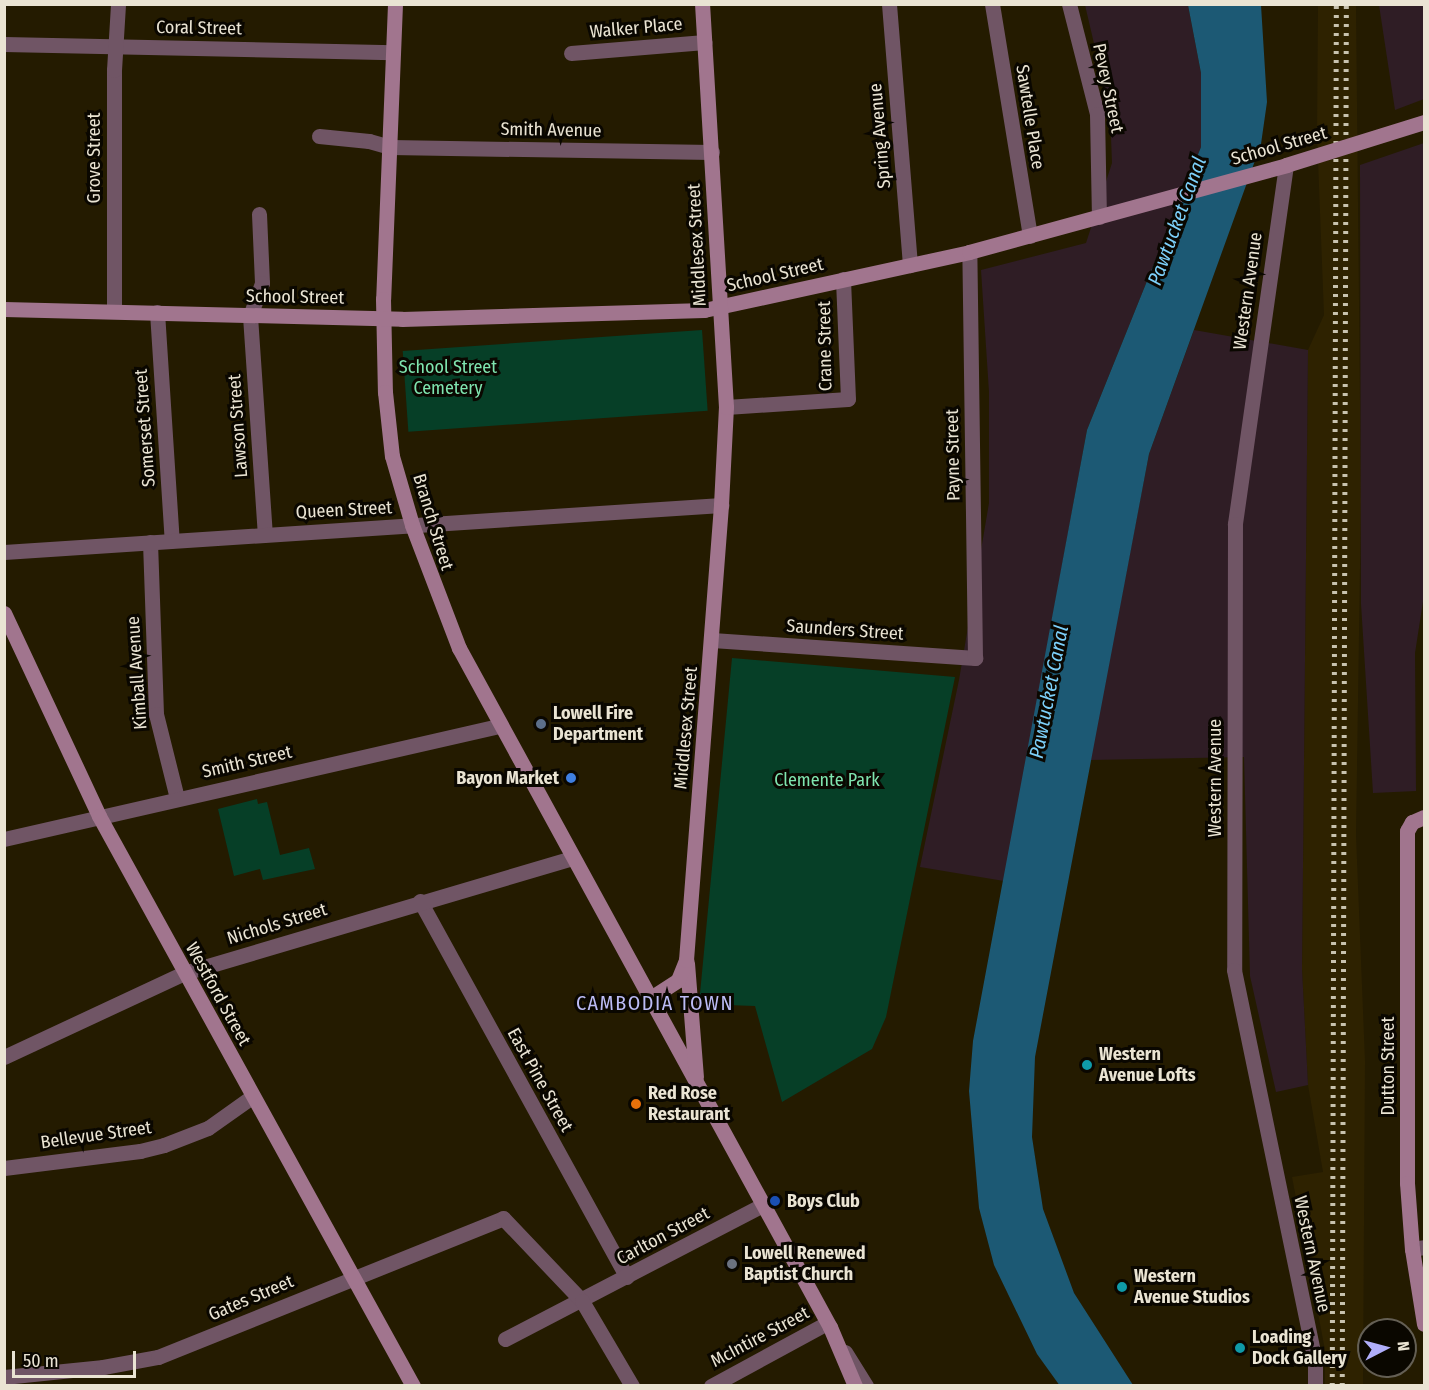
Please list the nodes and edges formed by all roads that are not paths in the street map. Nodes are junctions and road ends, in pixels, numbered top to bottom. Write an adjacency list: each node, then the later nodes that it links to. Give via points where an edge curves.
1 (118, 4): 9 (street, Grove Street)
2 (395, 4): 10 (main road, Branch Street)
3 (702, 4): 7 (main road, Middlesex Street)
4 (889, 4): 21 (street, Spring Avenue)
5 (992, 4): 19 (street, Sawtelle Place)
6 (1069, 4): 18 (street, Pevey Street, via 1097,114)
7 (705, 42): 11 (street, Walker Place); 15 (main road, Middlesex Street)
8 (4, 44): 9 (street, Coral Street)
9 (117, 46): 10 (street, Coral Street); 25 (street, Grove Street)
10 (393, 52): 14 (main road, Branch Street)
11 (571, 53)
12 (1425, 122): 16 (main road, School Street, bridge)
13 (319, 136): 14 (street, Smith Avenue)
14 (390, 147): 15 (street, Smith Avenue); 28 (main road, Branch Street)
15 (712, 152): 23 (main road, Middlesex Street)
16 (1286, 165): 18 (main road, School Street); 67 (street, Western Avenue, via 1234,524 1234,970 1315,1362)
17 (259, 214): 27 (street, via 262,284)
18 (1099, 218): 19 (main road, School Street)
19 (1030, 236): 20 (main road, School Street)
20 (969, 252): 21 (main road, School Street); 38 (street, Payne Street)
21 (910, 265): 22 (main road, School Street)
22 (843, 279): 23 (main road, School Street); 29 (street, Crane Street, via 848,399)
23 (720, 307): 28 (main road, School Street, via 634,313); 29 (main road, Middlesex Street)
24 (4, 309): 25 (main road, School Street)
25 (114, 311): 26 (main road, School Street)
26 (157, 312): 27 (main road, School Street); 33 (street, Somerset Street)
27 (250, 316): 28 (main road, School Street); 32 (street, Lawson Street)
28 (383, 318): 31 (main road, Branch Street, via 392,456)
29 (726, 407): 30 (main road, Middlesex Street)
30 (721, 505): 31 (street, Queen Street); 37 (main road, Middlesex Street)
31 (412, 525): 32 (street, Queen Street); 39 (main road, Branch Street, via 459,648)
32 (266, 534): 33 (street, Queen Street)
33 (172, 541): 34 (street, Queen Street)
34 (150, 542): 35 (street, Queen Street); 40 (street, Kimball Avenue, via 156,714)
35 (4, 552)
36 (4, 613): 41 (main road, Westford Street)
37 (712, 640): 38 (street, Saunders Street); 46 (main road, Middlesex Street)
38 (975, 658)
39 (499, 726): 40 (street, Smith Street); 44 (main road, Branch Street)
40 (177, 798): 41 (street, Smith Street)
41 (99, 816): 43 (street, Smith Street); 47 (main road, Westford Street)
42 (1425, 817): 54 (main road, Dutton Street, via 1412,822 1407,831 1407,1183)
43 (4, 839)
44 (572, 858): 45 (street, Nichols Street); 48 (main road, Branch Street)
45 (420, 902): 47 (street, Nichols Street); 56 (street, East Pine Street)
46 (686, 960): 48 (main road, Middlesex Street, via 678,980); 50 (main road)
47 (184, 973): 49 (street, Nichols Street); 51 (main road, Westford Street)
48 (649, 999): 50 (main road)
49 (4, 1057)
50 (697, 1086): 53 (main road)
51 (253, 1096): 52 (street, Bellevue Street, via 208,1128 164,1145); 55 (main road, Westford Street)
52 (4, 1168)
53 (762, 1205): 56 (street, Carlton Street); 59 (main road)
54 (1418, 1248): 58 (main road, Dutton Street)
55 (352, 1276): 57 (street, Gates Street, via 503,1218); 61 (street, Gates Street, via 158,1357); 62 (main road, Westford Street)
56 (627, 1277): 57 (street, Carlton Street)
57 (582, 1301): 60 (street, Carlton Street); 63 (street)
58 (1425, 1324)
59 (828, 1325): 64 (street, McIntire Street); 65 (main road); 66 (street)
60 (505, 1340)
61 (4, 1377)
62 (413, 1386)
63 (632, 1386)
64 (711, 1386)
65 (855, 1386)
66 (866, 1386)
67 (1316, 1386)

